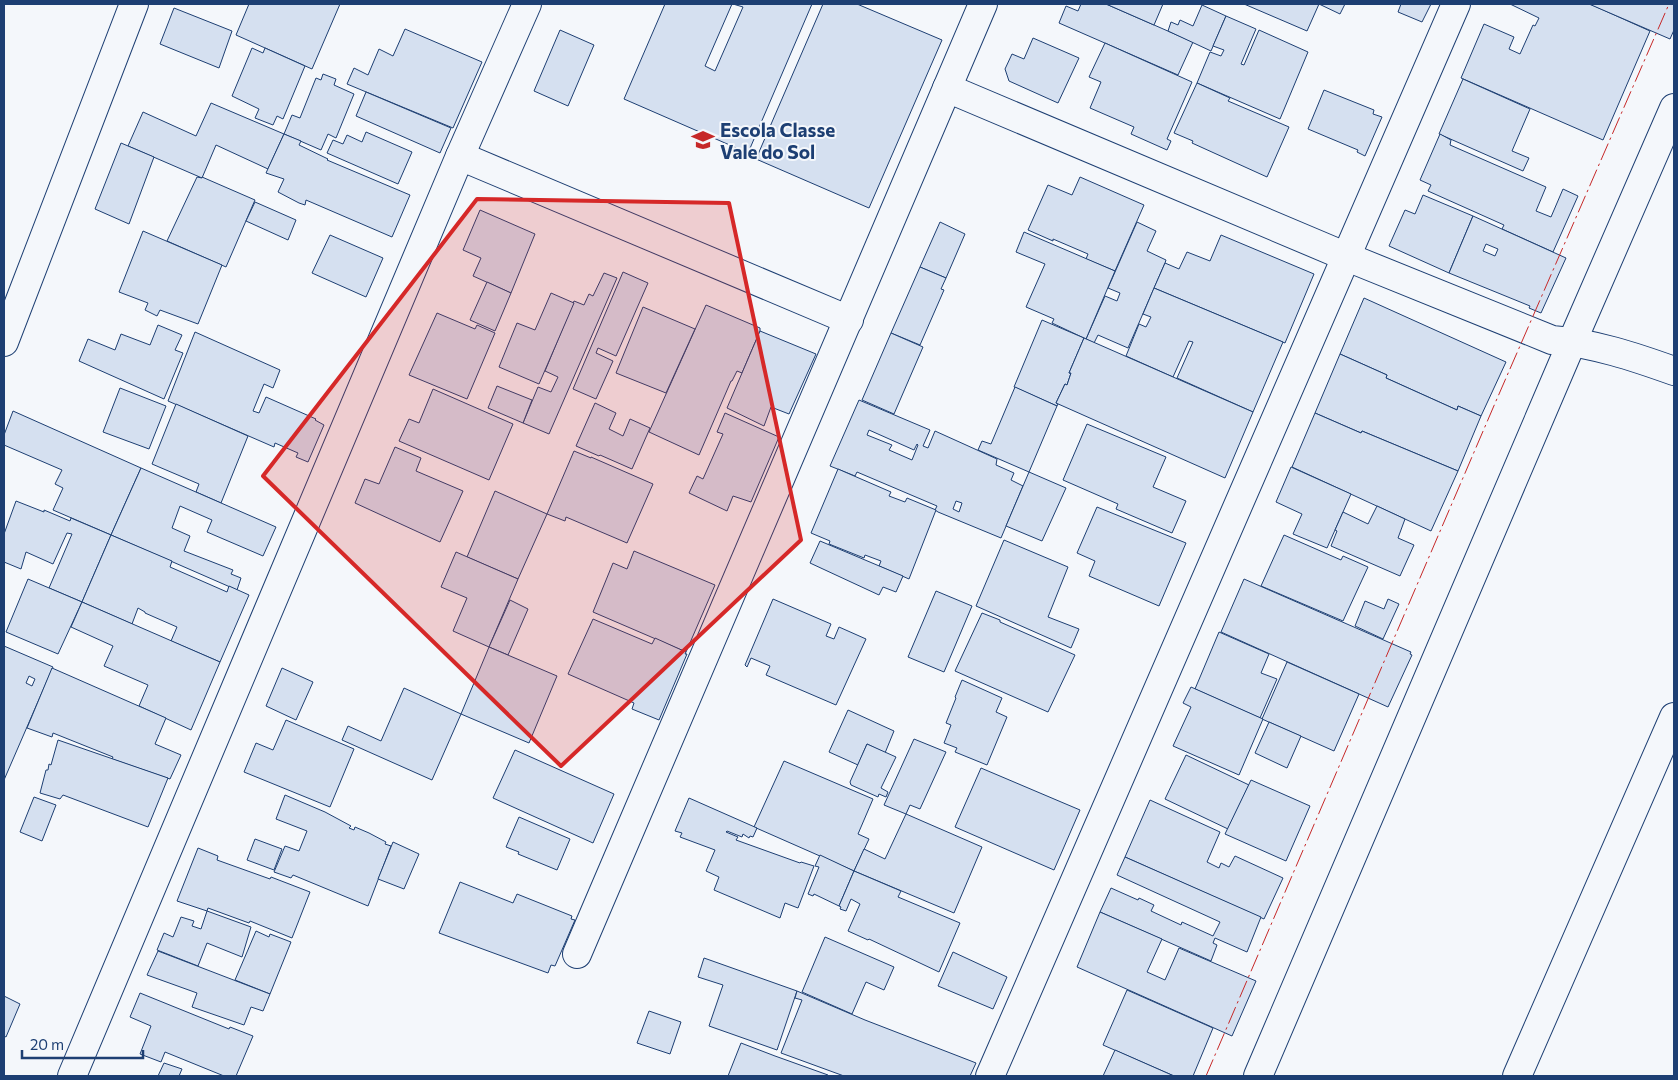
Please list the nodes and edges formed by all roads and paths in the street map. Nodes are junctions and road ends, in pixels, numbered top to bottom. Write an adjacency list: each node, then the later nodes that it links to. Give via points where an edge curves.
1 (134, 4): 10 (street)
2 (527, 4): 7 (street)
3 (982, 4): 5 (street)
4 (1456, 4): 8 (street)
5 (947, 88): 8 (street); 9 (street)
6 (1674, 108): 11 (street)
7 (460, 156): 9 (street); 15 (street)
8 (1347, 257): 11 (street, via 1552,340); 16 (street)
9 (849, 320): 14 (street)
10 (4, 342)
11 (1572, 342): 12 (street); 17 (street)
12 (1674, 371)
13 (1674, 717): 18 (street)
14 (577, 954)
15 (72, 1076)
16 (990, 1076)
17 (1258, 1076)
18 (1517, 1076)

